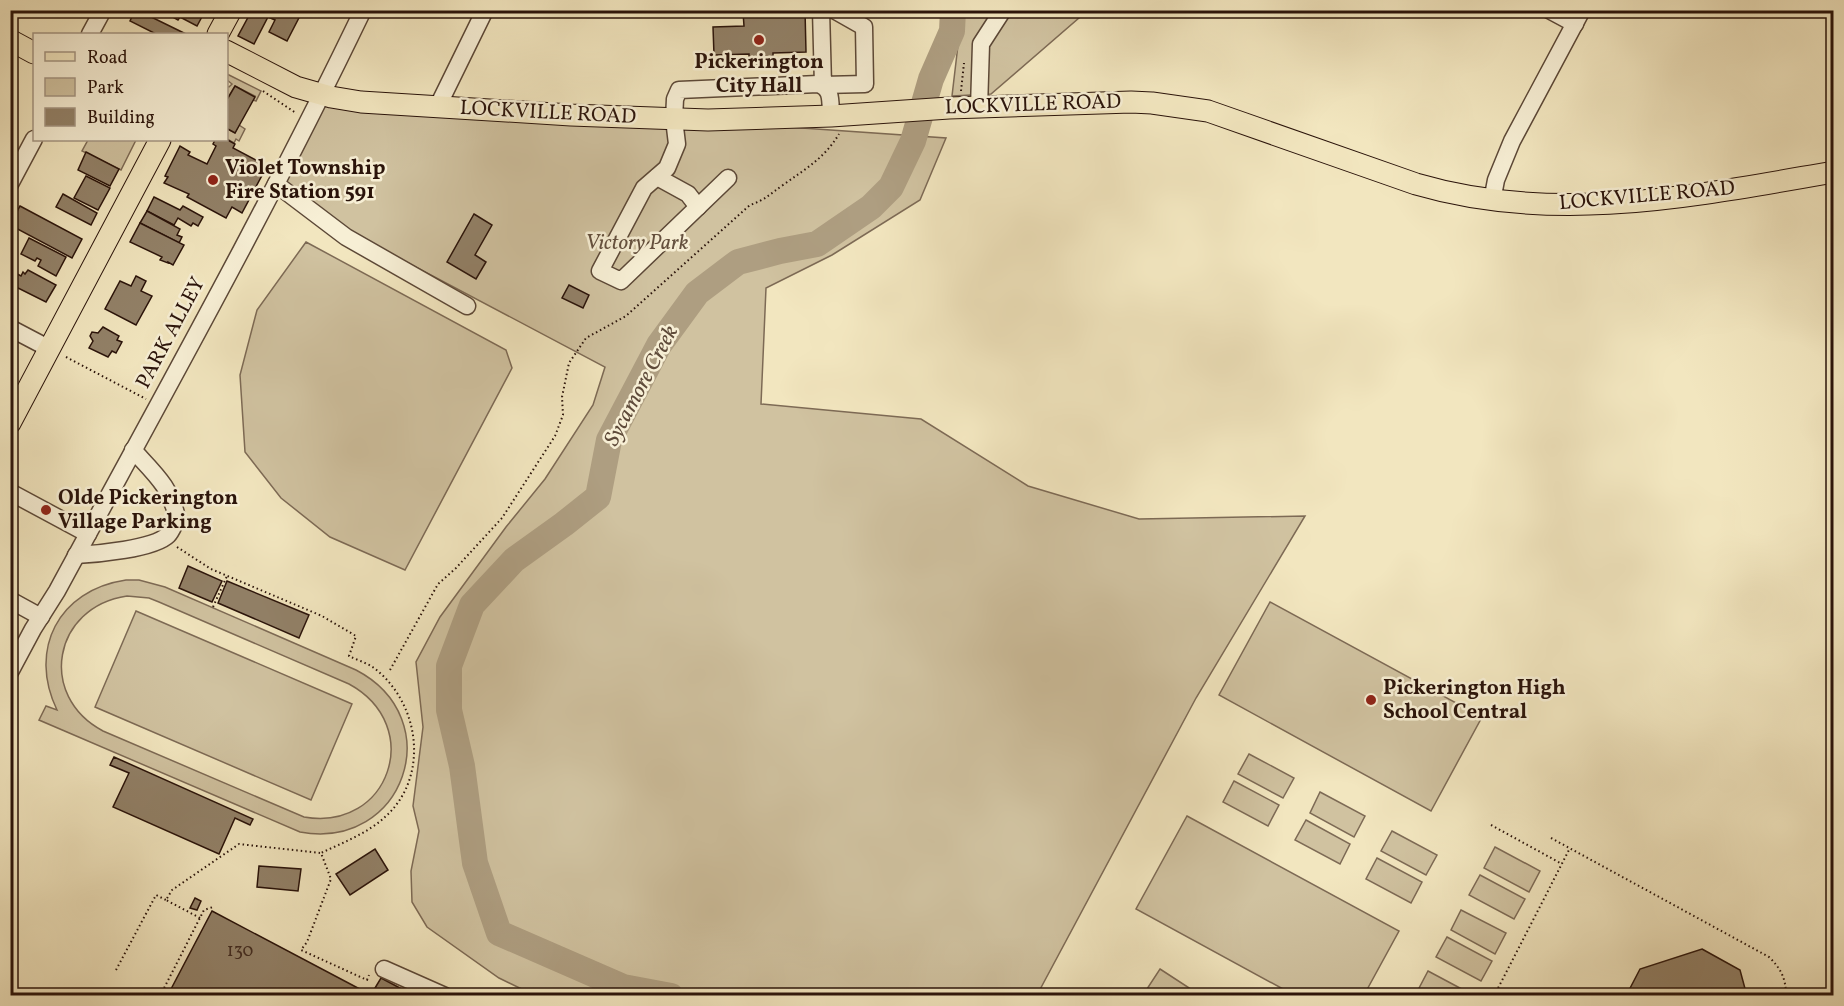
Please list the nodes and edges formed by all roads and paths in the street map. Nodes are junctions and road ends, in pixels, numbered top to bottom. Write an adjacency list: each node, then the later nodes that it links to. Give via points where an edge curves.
1 (103, 10): 10 (street)
2 (231, 10): 11 (main road)
3 (363, 10): 16 (street, PARK ALLEY)
4 (485, 10): 17 (street)
5 (821, 10): 15 (street)
6 (834, 10): 15 (street, via 864,27 865,84)
7 (1003, 10): 18 (street, via 981,45)
8 (1549, 10): 9 (street)
9 (1579, 17): 28 (street, via 1503,160)
10 (91, 33)
11 (219, 33)
12 (10, 40): 13 (main road)
13 (33, 52)
14 (228, 52): 16 (main road, LOCKVILLE ROAD, via 296,87)
15 (823, 86): 19 (street); 20 (street, via 684,88 676,94)
16 (322, 95): 17 (main road, LOCKVILLE ROAD, via 361,102); 27 (street, PARK ALLEY)
17 (438, 106): 20 (main road, LOCKVILLE ROAD)
18 (979, 108): 19 (main road, LOCKVILLE ROAD); 28 (main road, LOCKVILLE ROAD, via 1131,102 1194,108 1416,184)
19 (840, 115): 20 (main road, LOCKVILLE ROAD); 44 (path, via 832,145 799,176 765,200 750,205 626,316 586,338 569,363 562,397 563,415 555,436 502,518 438,584)
20 (674, 119): 24 (street, via 677,144 667,168)
21 (33, 141): 26 (street)
22 (159, 141): 32 (main road)
23 (1833, 172): 28 (main road, LOCKVILLE ROAD, via 1647,201 1562,206)
24 (657, 177): 29 (street, via 688,194); 29 (street, via 644,188 600,271 621,281)
25 (728, 178): 29 (street)
26 (10, 184)
27 (276, 184): 30 (street, via 346,237); 33 (street, PARK ALLEY)
28 (1492, 201)
29 (698, 207)
30 (467, 306)
31 (10, 328): 32 (street)
32 (50, 349): 33 (path); 34 (main road)
33 (158, 405): 35 (street, PARK ALLEY)
34 (10, 423)
35 (133, 450): 37 (street, PARK ALLEY); 38 (street, via 174,501 177,519)
36 (10, 492): 37 (street)
37 (88, 534): 39 (street, PARK ALLEY)
38 (163, 538): 39 (street, via 115,553); 40 (path)
39 (76, 555): 43 (street, PARK ALLEY)
40 (227, 576): 42 (path); 49 (path, via 322,616 356,636 349,656 384,678 410,717 414,765 403,796 385,818)
41 (10, 600): 43 (street)
42 (213, 608)
43 (41, 616): 45 (street, PARK ALLEY)
44 (390, 670)
45 (10, 672)
46 (1491, 825): 50 (path)
47 (1551, 838): 48 (path)
48 (1570, 848): 50 (path); 61 (path, via 1769,957 1781,970)
49 (321, 853): 51 (path, via 239,844 172,890); 54 (path, via 331,879 301,950 367,980 375,965)
50 (1562, 864): 56 (path)
51 (166, 900): 53 (path); 55 (path, via 156,895)
52 (213, 907): 53 (path, via 204,909)
53 (200, 918): 57 (path)
54 (384, 969): 58 (street)
55 (116, 970)
56 (1497, 988): 59 (path); 60 (path)
57 (160, 996)
58 (446, 996)
59 (1494, 996)
60 (1499, 996)
61 (1786, 996)

